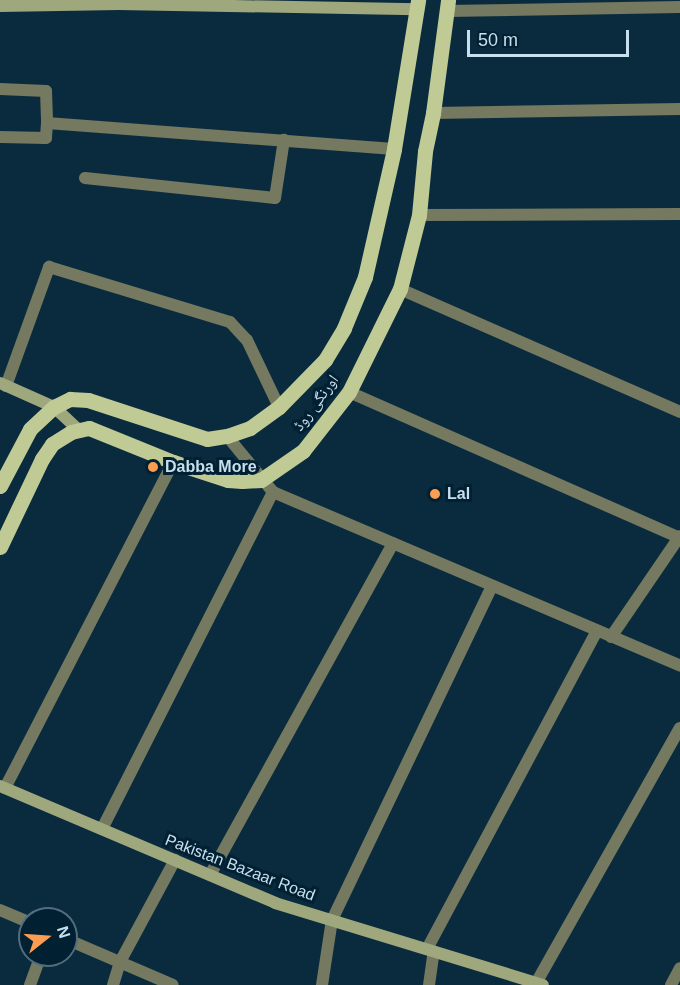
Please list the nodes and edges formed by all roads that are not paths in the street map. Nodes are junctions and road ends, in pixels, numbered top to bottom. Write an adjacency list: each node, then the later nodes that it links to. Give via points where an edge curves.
1 (89, 2): 2 (street); 3 (street)
2 (418, 4): 12 (main road, اورنگی روڈ)
3 (0, 6)
4 (447, 6): 5 (street); 8 (main road, اورنگی روڈ)
5 (680, 8)
6 (0, 89): 9 (street, via 46,91)
7 (680, 109): 8 (street)
8 (433, 113): 15 (main road, اورنگی روڈ)
9 (47, 123): 10 (street, via 46,138); 11 (street)
10 (0, 137)
11 (284, 140): 12 (street); 13 (street, via 275,198)
12 (394, 149): 20 (main road, اورنگی روڈ, via 364,277 344,328 325,360)
13 (85, 178)
14 (680, 214): 15 (street)
15 (419, 215): 16 (main road, اورنگی روڈ)
16 (400, 289): 18 (main road, اورنگی روڈ); 21 (street)
17 (3, 385): 19 (street); 20 (street, via 49,267 230,322 247,340)
18 (349, 392): 25 (main road, اورنگی روڈ, via 303,451); 28 (street)
19 (54, 406): 22 (street); 23 (main road, اورنگی روڈ, via 70,399 88,400 207,439); 26 (main road, via 30,429)
20 (279, 407): 23 (main road, اورنگی روڈ, via 250,428)
21 (680, 412)
22 (79, 430): 24 (main road, via 89,428); 30 (main road, via 52,444 47,451)
23 (228, 436): 25 (street)
24 (173, 462): 25 (main road, via 228,480); 36 (street)
25 (261, 480): 27 (street)
26 (0, 486)
27 (273, 492): 29 (street); 37 (street)
28 (680, 537): 33 (street)
29 (393, 543): 31 (street); 39 (street)
30 (0, 547)
31 (492, 586): 32 (street); 42 (street)
32 (597, 631): 33 (street); 44 (street)
33 (611, 637): 34 (street)
34 (680, 666)
35 (680, 728): 48 (street)
36 (3, 787): 37 (street, Pakistan Bazaar Road)
37 (102, 830): 38 (street, Pakistan Bazaar Road)
38 (175, 860): 39 (street, Pakistan Bazaar Road); 45 (street)
39 (210, 876): 42 (street, Pakistan Bazaar Road, via 275,903)
40 (0, 910): 41 (street)
41 (18, 918)
42 (332, 920): 44 (street, Pakistan Bazaar Road); 52 (street)
43 (78, 944): 45 (street)
44 (431, 950): 48 (street, Pakistan Bazaar Road); 53 (street)
45 (120, 962): 50 (street); 51 (street)
46 (37, 967): 49 (street)
47 (680, 968): 54 (street)
48 (538, 984)
49 (30, 985)
50 (113, 985)
51 (173, 985)
52 (322, 985)
53 (429, 985)
54 (671, 985)

